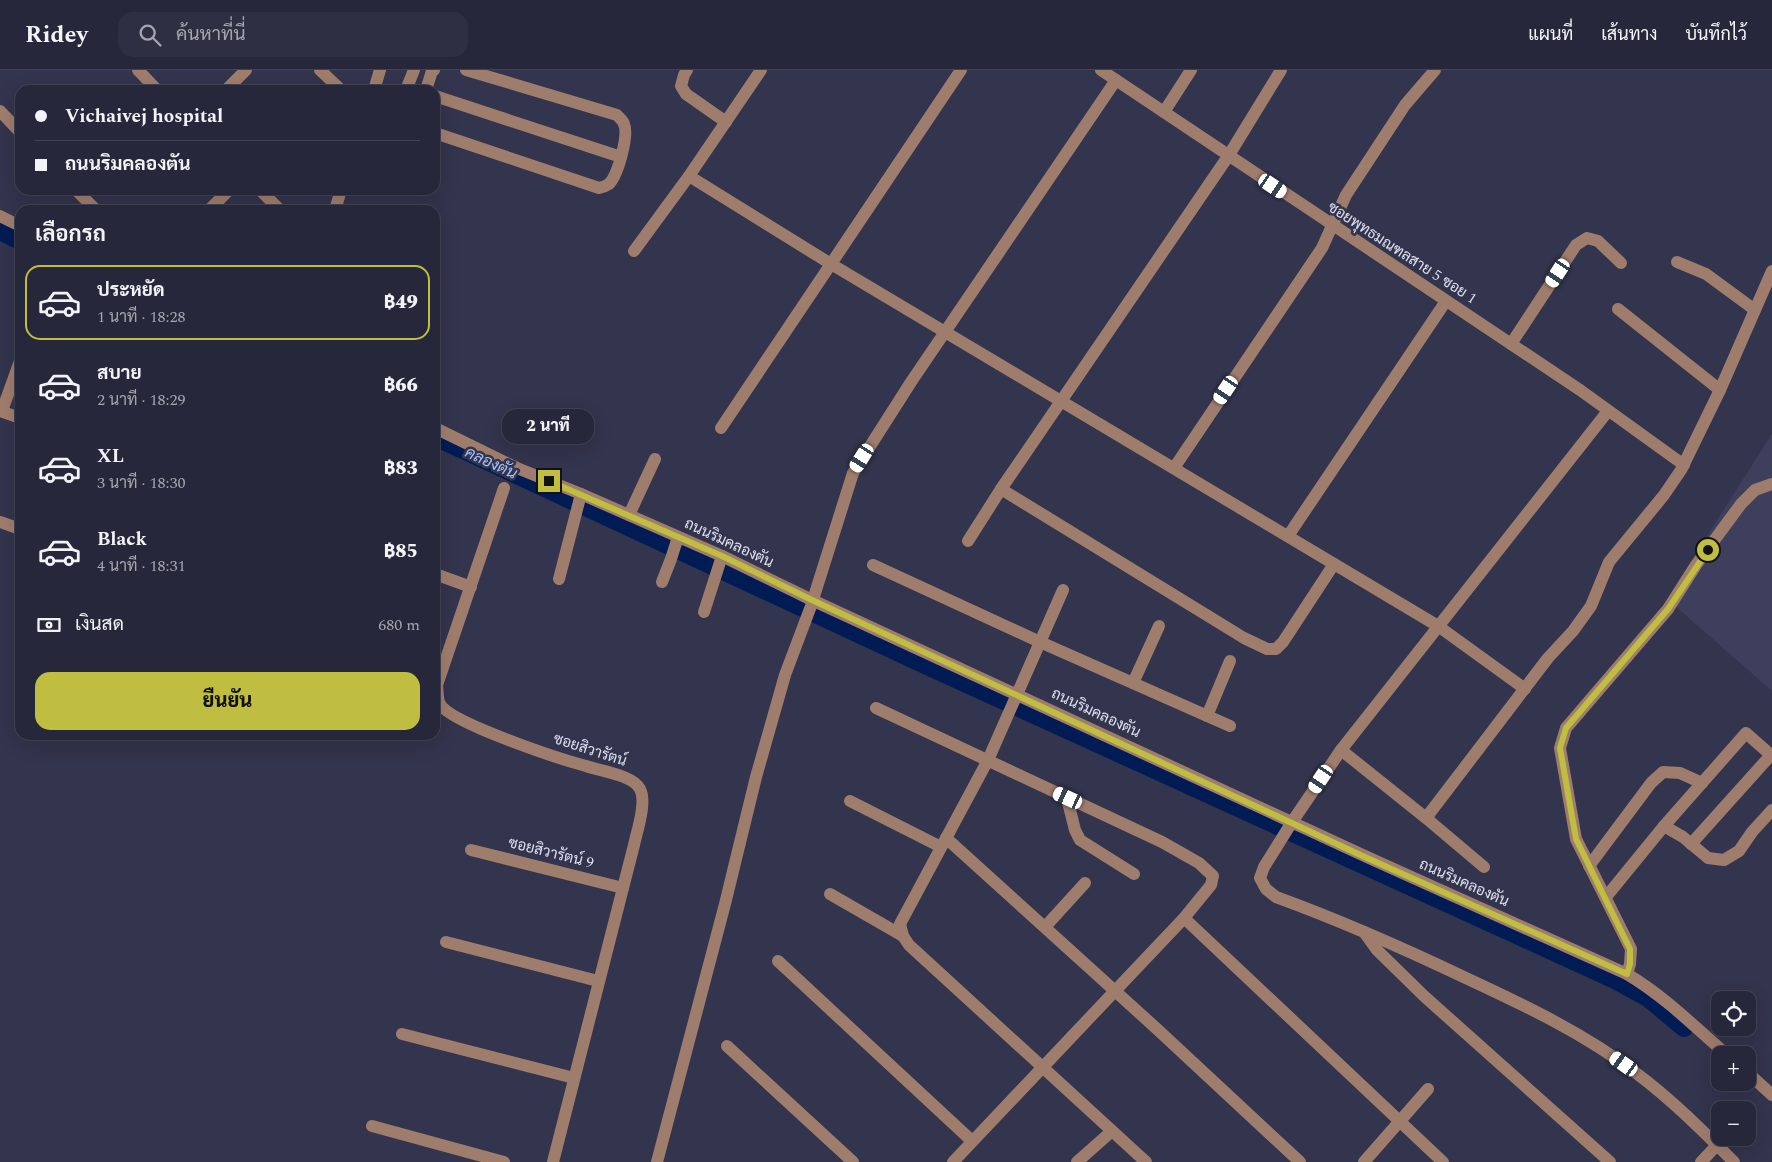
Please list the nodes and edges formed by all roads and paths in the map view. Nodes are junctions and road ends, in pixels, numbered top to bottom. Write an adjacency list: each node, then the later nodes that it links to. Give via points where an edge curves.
1 (138, 70): 16 (street)
2 (246, 70): 17 (street)
3 (320, 70): 18 (street)
4 (380, 70): 19 (street)
5 (414, 70): 20 (street)
6 (434, 70): 21 (street)
7 (466, 70): 29 (street, via 617,115 624,122 626,132)
8 (687, 70): 25 (street, via 681,86 686,94)
9 (761, 70): 25 (street)
10 (961, 70): 43 (street)
11 (1101, 70): 15 (street, ซอยพุทธมณฑลสาย 5 ซอย 1)
12 (1191, 70): 24 (street)
13 (1281, 70): 28 (street)
14 (1435, 70): 39 (street, via 1405,105 1377,147 1346,195)
15 (1116, 80): 24 (street, ซอยพุทธมณฑลสาย 5 ซอย 1); 48 (street)
16 (153, 85)
17 (231, 85)
18 (336, 85)
19 (376, 85)
20 (408, 85)
21 (428, 85)
22 (440, 98): 29 (street)
23 (0, 111): 26 (street)
24 (1164, 112): 28 (street, ซอยพุทธมณฑลสาย 5 ซอย 1)
25 (726, 122): 30 (street)
26 (15, 127)
27 (440, 135): 29 (street, via 599,188 608,186 613,179)
28 (1228, 155): 39 (street, ซอยพุทธมณฑลสาย 5 ซอย 1); 52 (street)
29 (621, 157)
30 (689, 176): 40 (street); 43 (street)
31 (81, 195): 34 (street)
32 (225, 195): 35 (street)
33 (265, 195): 36 (street)
34 (91, 205)
35 (214, 205)
36 (275, 205)
37 (0, 216): 38 (street)
38 (15, 224)
39 (1332, 226): 45 (street, ซอยพุทธมณฑลสาย 5 ซอย 1); 60 (street, via 1322,248)
40 (634, 251)
41 (1677, 262): 47 (street, via 1706,274)
42 (1621, 263): 49 (street, via 1598,241 1587,238 1576,245)
43 (831, 264): 48 (street); 56 (street)
44 (1772, 271): 47 (street)
45 (1446, 301): 49 (street, ซอยพุทธมณฑลสาย 5 ซอย 1); 68 (street)
46 (1618, 309): 51 (street)
47 (1755, 310): 51 (street)
48 (945, 331): 52 (street); 79 (street, via 852,474)
49 (1511, 344): 54 (street, ซอยพุทธมณฑลสาย 5 ซอย 1)
50 (15, 374): 53 (street)
51 (1720, 390): 59 (street)
52 (1061, 401): 60 (street); 63 (street)
53 (1, 411): 55 (street)
54 (1608, 411): 59 (street, ซอยพุทธมณฑลสาย 5 ซอย 1); 82 (street)
55 (15, 416)
56 (721, 428)
57 (440, 430): 64 (street, ถนนริมคลองตัน)
58 (655, 459): 65 (street)
59 (1684, 465): 87 (street, via 1664,495 1609,562 1591,606)
60 (1174, 468): 68 (street)
61 (1772, 484): 106 (street, via 1755,490 1741,504 1668,609 1566,728 1560,748 1576,839)
62 (504, 488): 77 (street, ซอยสิวารัตน์)
63 (1001, 489): 70 (street); 72 (street, via 1267,649 1276,649 1283,642)
64 (580, 497): 65 (street, ถนนริมคลองตัน); 75 (street)
65 (629, 515): 69 (street, ถนนริมคลองตัน)
66 (0, 522): 67 (street)
67 (15, 528)
68 (1288, 536): 72 (street)
69 (678, 540): 71 (street, ถนนริมคลองตัน); 76 (street)
70 (968, 540)
71 (721, 560): 79 (street, ถนนริมคลองตัน); 80 (street)
72 (1334, 564): 82 (street)
73 (873, 566): 83 (street)
74 (440, 576): 77 (street)
75 (559, 579)
76 (662, 582)
77 (471, 586): 85 (street, ซอยสิวารัตน์)
78 (1064, 590): 83 (street)
79 (812, 603): 88 (street, ถนนริมคลองตัน); 139 (street, via 785,675 759,768)
80 (704, 612)
81 (1159, 626): 86 (street)
82 (1438, 626): 87 (street); 93 (street)
83 (1040, 642): 86 (street); 88 (street)
84 (1230, 661): 91 (street)
85 (440, 674)
86 (1133, 683): 91 (street)
87 (1524, 689): 100 (street)
88 (1017, 696): 95 (street); 101 (street, ถนนริมคลองตัน)
89 (440, 704): 110 (street, ซอยสิวารัตน์, via 459,719 500,736 636,782 642,791 642,805)
90 (876, 708): 95 (street)
91 (1207, 716): 92 (street)
92 (1230, 726)
93 (1341, 750): 100 (street); 101 (street)
94 (1772, 756): 96 (street, via 1746,733); 104 (street)
95 (988, 760): 97 (street); 103 (street)
96 (1702, 783): 102 (street); 106 (street, via 1680,773 1663,772 1651,783)
97 (1068, 798): 108 (street, via 1080,840); 113 (street, via 1162,842 1199,863 1213,876 1211,885)
98 (850, 802): 103 (street)
99 (1770, 815): 104 (street, via 1739,851 1724,860 1708,858)
100 (1426, 818): 107 (street)
101 (1290, 825): 115 (street, via 1260,878 1266,889 1276,897); 119 (street, ถนนริมคลองตัน)
102 (1664, 826): 104 (street); 112 (street)
103 (943, 842): 114 (street); 116 (street, via 900,924)
104 (1691, 844)
105 (471, 850): 110 (street, ซอยสิวารัตน์ 9)
106 (1589, 866): 112 (street)
107 (1484, 867)
108 (1134, 874)
109 (1085, 884): 114 (street)
110 (623, 888): 120 (street, ซอยสิวารัตน์)
111 (830, 894): 116 (street)
112 (1606, 897): 119 (street, via 1630,949)
113 (1184, 918): 121 (street); 130 (street)
114 (1045, 928): 121 (street)
115 (1364, 932): 133 (street, via 1521,1004 1599,1047 1637,1073); 147 (street, via 1376,950 1424,996)
116 (903, 936): 125 (street)
117 (446, 942): 120 (street)
118 (778, 961): 134 (street)
119 (1627, 974): 124 (street, ถนนริมคลองตัน)
120 (598, 981): 126 (street, ซอยสิวารัตน์)
121 (1115, 991): 125 (street); 144 (street)
122 (402, 1034): 126 (street)
123 (727, 1046): 140 (street)
124 (1717, 1046)
125 (1043, 1067): 132 (street); 134 (street)
126 (574, 1078): 138 (street, ซอยสิวารัตน์)
127 (1756, 1080): 129 (street)
128 (1428, 1089): 130 (street)
129 (1772, 1095)
130 (1401, 1122): 145 (street); 146 (street)
131 (372, 1126): 137 (street)
132 (1112, 1131): 142 (street); 143 (street)
133 (1711, 1140)
134 (972, 1141): 141 (street)
135 (1716, 1146): 148 (street)
136 (1718, 1146): 149 (street)
137 (504, 1162)
138 (553, 1162)
139 (657, 1162)
140 (853, 1162)
141 (953, 1162)
142 (1077, 1162)
143 (1146, 1162)
144 (1300, 1162)
145 (1364, 1162)
146 (1443, 1162)
147 (1610, 1162)
148 (1701, 1162)
149 (1734, 1162)

